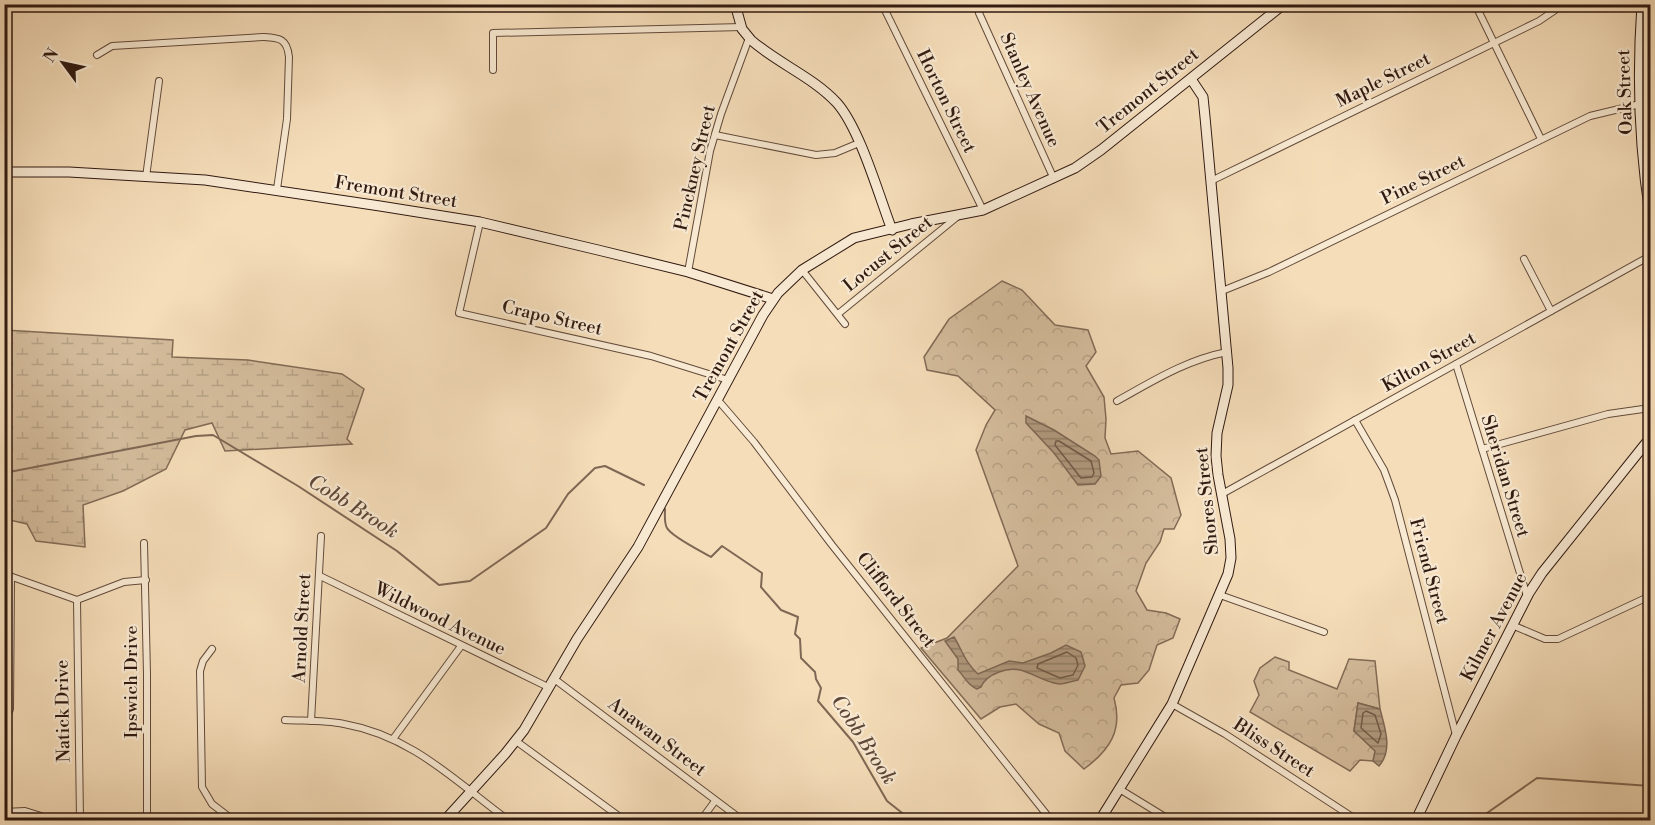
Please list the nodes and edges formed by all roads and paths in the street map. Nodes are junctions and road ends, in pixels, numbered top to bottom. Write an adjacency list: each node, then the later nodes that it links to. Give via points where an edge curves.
1 (735, 4): 8 (street)
2 (882, 4): 25 (street, Horton Street)
3 (1284, 4): 13 (street, Tremont Street)
4 (1475, 4): 10 (street)
5 (1564, 4): 10 (street, Maple Street, via 1546,18)
6 (1642, 4): 15 (street, Oak Street)
7 (979, 13): 21 (street, Stanley Avenue)
8 (742, 27): 9 (street); 12 (street, via 493,33)
9 (749, 38): 16 (street, Pinckney Street); 18 (street, via 832,99 846,116)
10 (1494, 43): 17 (street); 22 (street, Maple Street)
11 (98, 55): 24 (street, via 112,46 168,42 263,37 284,42 289,57 287,118)
12 (494, 70)
13 (1191, 79): 21 (street, Tremont Street, via 1101,150); 22 (street, Shores Street, via 1203,97)
14 (159, 81): 20 (street)
15 (1640, 104): 17 (street, Pine Street, via 1590,116); 23 (street, Oak Street)
16 (715, 135): 18 (street, via 816,155 835,153); 33 (street, Pinckney Street)
17 (1541, 139): 34 (street, Pine Street, via 1269,272)
18 (859, 143): 29 (street)
19 (4, 172): 20 (street, Fremont Street)
20 (146, 177): 24 (street, Fremont Street)
21 (1054, 179): 25 (street, Tremont Street)
22 (1213, 180): 34 (street, Shores Street)
23 (1648, 183): 26 (street, Oak Street)
24 (277, 189): 28 (street, Fremont Street)
25 (983, 210): 27 (street, Tremont Street)
26 (1650, 214)
27 (957, 217): 29 (street, Tremont Street); 37 (street, Locust Street)
28 (480, 222): 33 (street, Fremont Street); 41 (street, Crapo Street, via 459,312 651,356)
29 (892, 230): 32 (street, Tremont Street, via 854,238)
30 (1650, 256): 36 (street, Kilton Street)
31 (1524, 259): 36 (street)
32 (802, 270): 35 (street, Tremont Street); 37 (street)
33 (688, 272): 35 (street, Fremont Street)
34 (1222, 291): 39 (street, Shores Street)
35 (773, 299): 41 (street, Tremont Street)
36 (1551, 311): 40 (street, Kilton Street)
37 (838, 314): 38 (street)
38 (845, 324)
39 (1227, 352): 43 (street, via 1176,367); 48 (street, Shores Street, via 1228,385 1216,444)
40 (1456, 364): 45 (street, Kilton Street); 47 (street, Sheridan Street)
41 (728, 380): 42 (street, Tremont Street)
42 (717, 399): 63 (street, Tremont Street, via 636,550); 85 (street, Clifford Street)
43 (1117, 401)
44 (1650, 408): 47 (street, via 1608,414)
45 (1355, 420): 48 (street, Kilton Street); 69 (street, Friend Street, via 1384,470 1395,500)
46 (1650, 438): 55 (street, Kilmer Avenue)
47 (1482, 449): 55 (street, Sheridan Street)
48 (1222, 494): 54 (street, Shores Street, via 1231,554)
49 (321, 536): 52 (street, Arnold Street)
50 (144, 543): 53 (street, Ipswich Drive)
51 (8, 576): 57 (street); 62 (street)
52 (320, 576): 60 (street, Wildwood Avenue); 67 (street, Arnold Street)
53 (146, 580): 57 (street, via 124,582); 78 (street, Ipswich Drive)
54 (1220, 595): 59 (street); 65 (street, Shores Street)
55 (1527, 596): 58 (street, Kilmer Avenue)
56 (1650, 596): 58 (street, via 1558,639 1545,639)
57 (77, 600): 77 (street, Natick Drive)
58 (1512, 625): 69 (street, Kilmer Avenue)
59 (1324, 632)
60 (461, 646): 64 (street, Wildwood Avenue); 70 (street)
61 (212, 649): 79 (street, via 200,672 201,782 208,800)
62 (7, 657): 68 (street, via 10,709)
63 (553, 678): 64 (street, Tremont Street); 74 (street, Anawan Street)
64 (548, 687): 71 (street, Tremont Street)
65 (1172, 704): 72 (street, Shores Street); 88 (street, Bliss Street)
66 (285, 720): 67 (street)
67 (311, 721): 70 (street, via 350,725)
68 (4, 722)
69 (1456, 736): 89 (street, Kilmer Avenue)
70 (393, 739): 73 (street, via 430,759)
71 (516, 741): 73 (street, Tremont Street); 82 (street)
72 (1121, 790): 86 (street, Shores Street); 87 (street)
73 (470, 792): 80 (street, Tremont Street); 81 (street)
74 (715, 801): 83 (street); 84 (street, Anawan Street)
75 (4, 812): 76 (street, via 25,811)
76 (54, 820)
77 (80, 820)
78 (147, 820)
79 (233, 820)
80 (445, 820)
81 (508, 820)
82 (624, 820)
83 (701, 820)
84 (742, 820)
85 (1051, 820)
86 (1100, 820)
87 (1170, 820)
88 (1357, 820)
89 (1416, 820)

